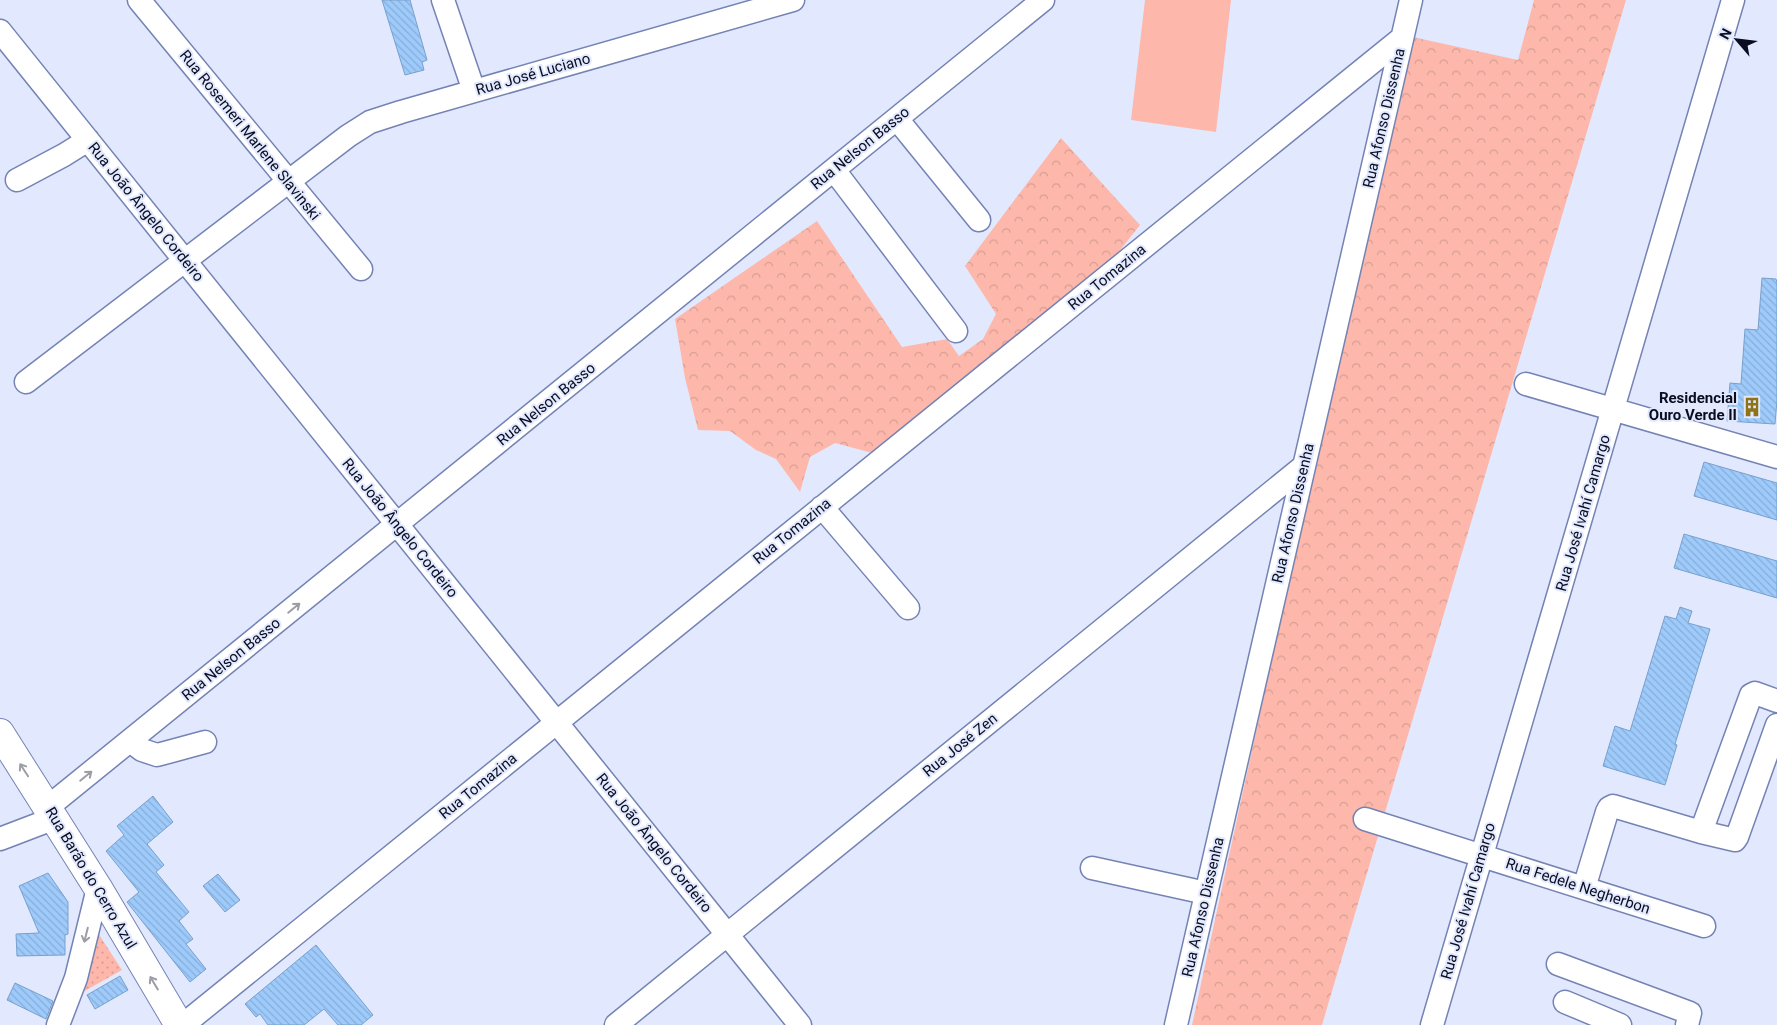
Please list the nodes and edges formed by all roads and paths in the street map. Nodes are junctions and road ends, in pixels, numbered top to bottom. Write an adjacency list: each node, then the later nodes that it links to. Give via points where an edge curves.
1 (139, 0): 14 (street, Rua Rosemeri Marlene Slavinski)
2 (443, 0): 9 (street)
3 (794, 0): 9 (street, Rua José Luciano)
4 (1043, 0): 10 (street, Rua Nelson Basso)
5 (1411, 0): 8 (street, Rua Afonso Dissenha)
6 (1734, 0): 21 (street, Rua José Ivahí Camargo)
7 (0, 30): 11 (street, Rua João Ângelo Cordeiro)
8 (1402, 38): 23 (street, Rua Afonso Dissenha); 24 (street, Rua Tomazina)
9 (474, 91): 14 (street, Rua José Luciano, via 370,122)
10 (896, 119): 12 (street, Rua Nelson Basso); 15 (street)
11 (88, 140): 13 (street); 16 (street, Rua João Ângelo Cordeiro)
12 (834, 170): 18 (street); 25 (street, Rua Nelson Basso)
13 (16, 180)
14 (288, 181): 16 (street, Rua José Luciano); 17 (street, Rua Rosemeri Marlene Slavinski)
15 (979, 220)
16 (185, 260): 19 (street, Rua José Luciano); 25 (street, Rua João Ângelo Cordeiro)
17 (361, 269)
18 (956, 331)
19 (26, 382)
20 (1526, 384): 21 (street)
21 (1613, 409): 22 (street); 37 (street, Rua José Ivahí Camargo)
22 (1777, 457)
23 (1304, 466): 41 (street, Rua Afonso Dissenha); 43 (street, Rua José Zen)
24 (822, 507): 26 (street); 28 (street, Rua Tomazina)
25 (397, 524): 28 (street, Rua João Ângelo Cordeiro); 31 (street, Rua Nelson Basso, one-way to 25)
26 (908, 608)
27 (1777, 701): 35 (street, via 1752,695)
28 (556, 722): 43 (street, Rua João Ângelo Cordeiro); 48 (street, Rua Tomazina)
29 (1777, 725): 35 (street, via 1738,837 1734,840)
30 (0, 733): 33 (main road, Rua Barão do Cerro Azul, one-way to 30)
31 (130, 741): 32 (street, via 157,755); 33 (street, Rua Nelson Basso, one-way to 31)
32 (205, 742)
33 (52, 813): 36 (street, Rua Nelson Basso); 39 (main road, Rua Barão do Cerro Azul)
34 (1365, 819): 37 (street, Rua Fedele Negherbon)
35 (1701, 832): 40 (street, via 1613,806 1609,808)
36 (0, 839)
37 (1482, 856): 40 (street, Rua Fedele Negherbon); 52 (street, Rua José Ivahí Camargo)
38 (1092, 868): 41 (street)
39 (98, 888): 46 (street, one-way to 46, via 76,978); 47 (main road, Rua Barão do Cerro Azul, one-way to 39)
40 (1584, 888): 42 (street, Rua Fedele Negherbon)
41 (1206, 894): 51 (street, Rua Afonso Dissenha)
42 (1704, 926)
43 (727, 934): 49 (street, Rua José Zen); 50 (street, Rua João Ângelo Cordeiro)
44 (1558, 964): 54 (street, via 1690,1013)
45 (1565, 1002): 53 (street)
46 (58, 1025)
47 (179, 1025)
48 (183, 1025)
49 (616, 1025)
50 (800, 1025)
51 (1176, 1025)
52 (1432, 1025)
53 (1620, 1025)
54 (1687, 1025)

